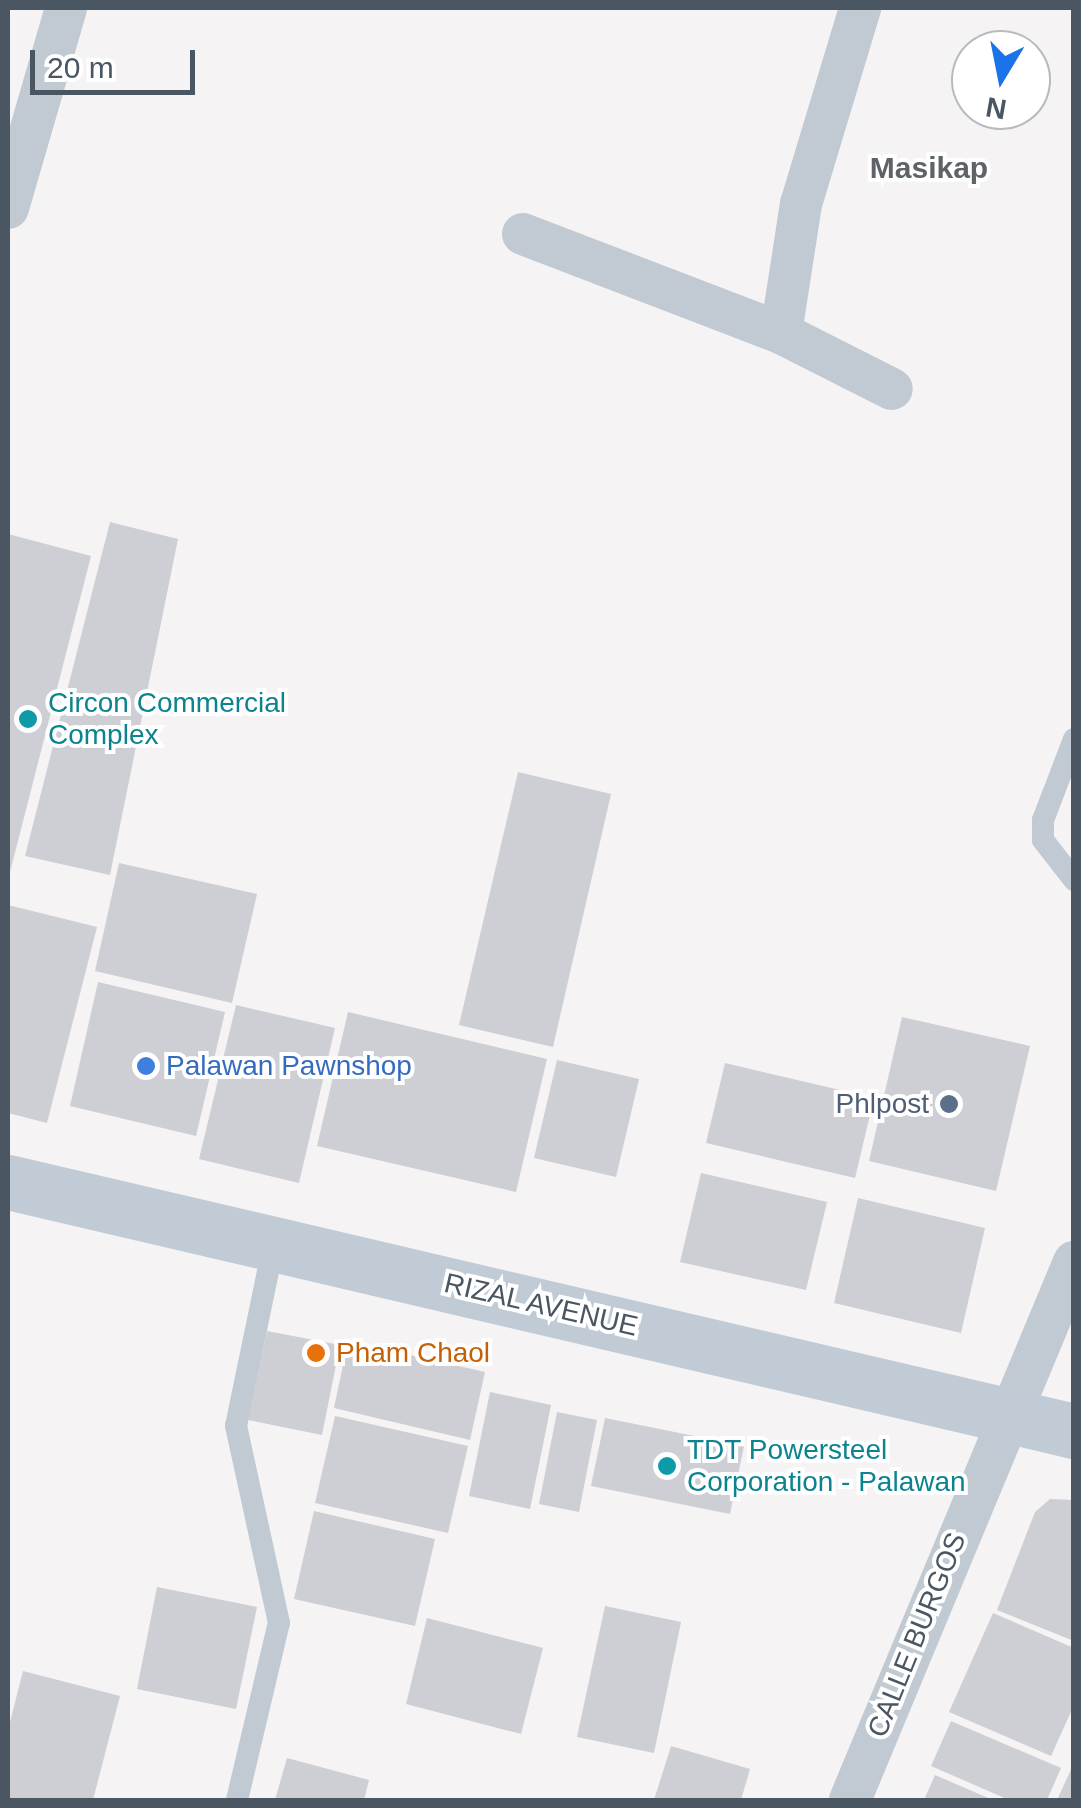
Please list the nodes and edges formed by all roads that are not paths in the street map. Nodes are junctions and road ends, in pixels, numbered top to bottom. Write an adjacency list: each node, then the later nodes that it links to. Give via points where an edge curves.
1 (66, 8): 3 (street)
2 (860, 8): 5 (street, via 801,204)
3 (8, 208)
4 (523, 234): 5 (street)
5 (781, 333): 6 (street)
6 (892, 390)
7 (1074, 739): 8 (lane, via 1043,840)
8 (1074, 880)
9 (8, 1182): 10 (main road, RIZAL AVENUE)
10 (274, 1243): 12 (main road, RIZAL AVENUE); 14 (lane, via 236,1426 278,1623)
11 (1074, 1262): 12 (street, CALLE BURGOS)
12 (1007, 1413): 13 (main road, RIZAL AVENUE); 15 (street, CALLE BURGOS)
13 (1074, 1431)
14 (237, 1800)
15 (850, 1800)

